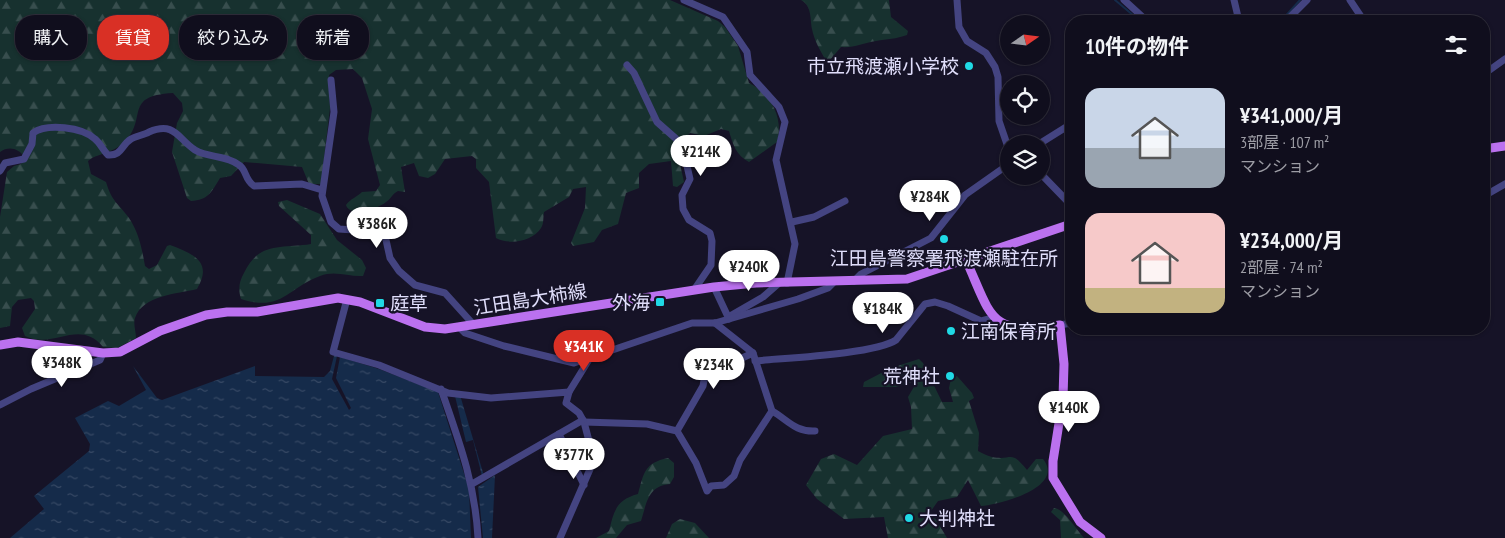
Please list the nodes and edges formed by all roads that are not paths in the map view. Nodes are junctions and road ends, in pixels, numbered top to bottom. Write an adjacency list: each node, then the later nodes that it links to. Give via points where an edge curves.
1 (957, 0): 16 (street, via 959,27 967,41 986,53 995,66 999,121)
2 (1124, 0): 7 (street)
3 (1234, 0): 8 (street)
4 (1307, 0): 9 (street)
5 (1350, 0): 10 (street)
6 (690, 1): 28 (street, via 723,16 747,52 750,75 779,106 785,122 776,160)
7 (1141, 15)
8 (1238, 15)
9 (1292, 15)
10 (1360, 15)
11 (1505, 59): 13 (street)
12 (627, 65): 35 (street, via 658,122 682,144 690,179 682,195 683,210 689,220 710,233 711,265)
13 (1490, 70)
14 (330, 80): 24 (street, via 334,112)
15 (1065, 128): 17 (street)
16 (1004, 135)
17 (1050, 137)
18 (1505, 146): 19 (main road)
19 (1490, 148)
20 (1000, 170): 31 (street, via 965,195 931,238 861,274)
21 (0, 171): 24 (street, via 5,163 24,159 32,144 33,133 40,128 74,130 94,138 108,155 114,156 130,139 160,128 180,134 196,150 227,158 241,166 248,182 254,186 302,184)
22 (1050, 183): 26 (street)
23 (1505, 184): 25 (street)
24 (322, 190): 40 (street, via 326,213 339,229 354,230 363,219 372,216 387,219 386,240 390,258 399,271 415,286 445,294)
25 (1490, 193)
26 (1065, 199)
27 (845, 201): 28 (street, via 814,217)
28 (792, 222): 33 (street, via 795,244)
29 (1065, 226): 30 (main road, 江田島大柿線)
30 (966, 260): 31 (main road, 江田島大柿線, via 907,279); 38 (main road)
31 (854, 281): 32 (main road, 江田島大柿線)
32 (834, 282): 33 (main road, 江田島大柿線); 37 (street, via 828,288 798,299)
33 (783, 283): 34 (main road, 江田島大柿線); 37 (street)
34 (714, 287): 35 (main road, 江田島大柿線); 37 (street)
35 (694, 290): 40 (main road, 江田島大柿線)
36 (347, 299): 43 (main road, 江田島大柿線, via 425,327); 45 (main road, 江田島大柿線, via 329,298 257,312 216,313 172,325 129,349); 48 (street, via 333,352 379,365)
37 (729, 318): 39 (street)
38 (993, 318): 42 (main road, via 1021,328); 46 (street, via 981,320 935,302 925,304 890,344 859,350)
39 (715, 323): 46 (street); 47 (street, via 692,323)
40 (473, 324): 43 (main road, 江田島大柿線)
41 (1065, 324): 42 (street)
42 (1060, 325): 60 (main road, via 1063,391 1052,478 1080,522)
43 (459, 326): 47 (street, via 465,332 504,346 574,363)
44 (0, 346): 45 (main road, 江田島大柿線, via 18,342)
45 (103, 353): 50 (street, via 100,360 31,388)
46 (754, 357): 51 (street); 53 (street, via 705,376 703,386)
47 (590, 358): 49 (street)
48 (441, 389): 49 (street, via 491,398); 56 (street)
49 (569, 392): 52 (street, via 566,403)
50 (0, 405)
51 (772, 411): 53 (street, via 740,460 734,476 724,485 711,486 707,491 696,463); 54 (street, via 793,427 804,432)
52 (584, 421): 53 (street, via 646,424); 55 (street); 57 (street, via 594,460)
53 (677, 431)
54 (815, 431)
55 (558, 434): 56 (street); 57 (street)
56 (472, 484): 58 (street)
57 (584, 485): 59 (street)
58 (478, 538)
59 (560, 538)
60 (1101, 538)

